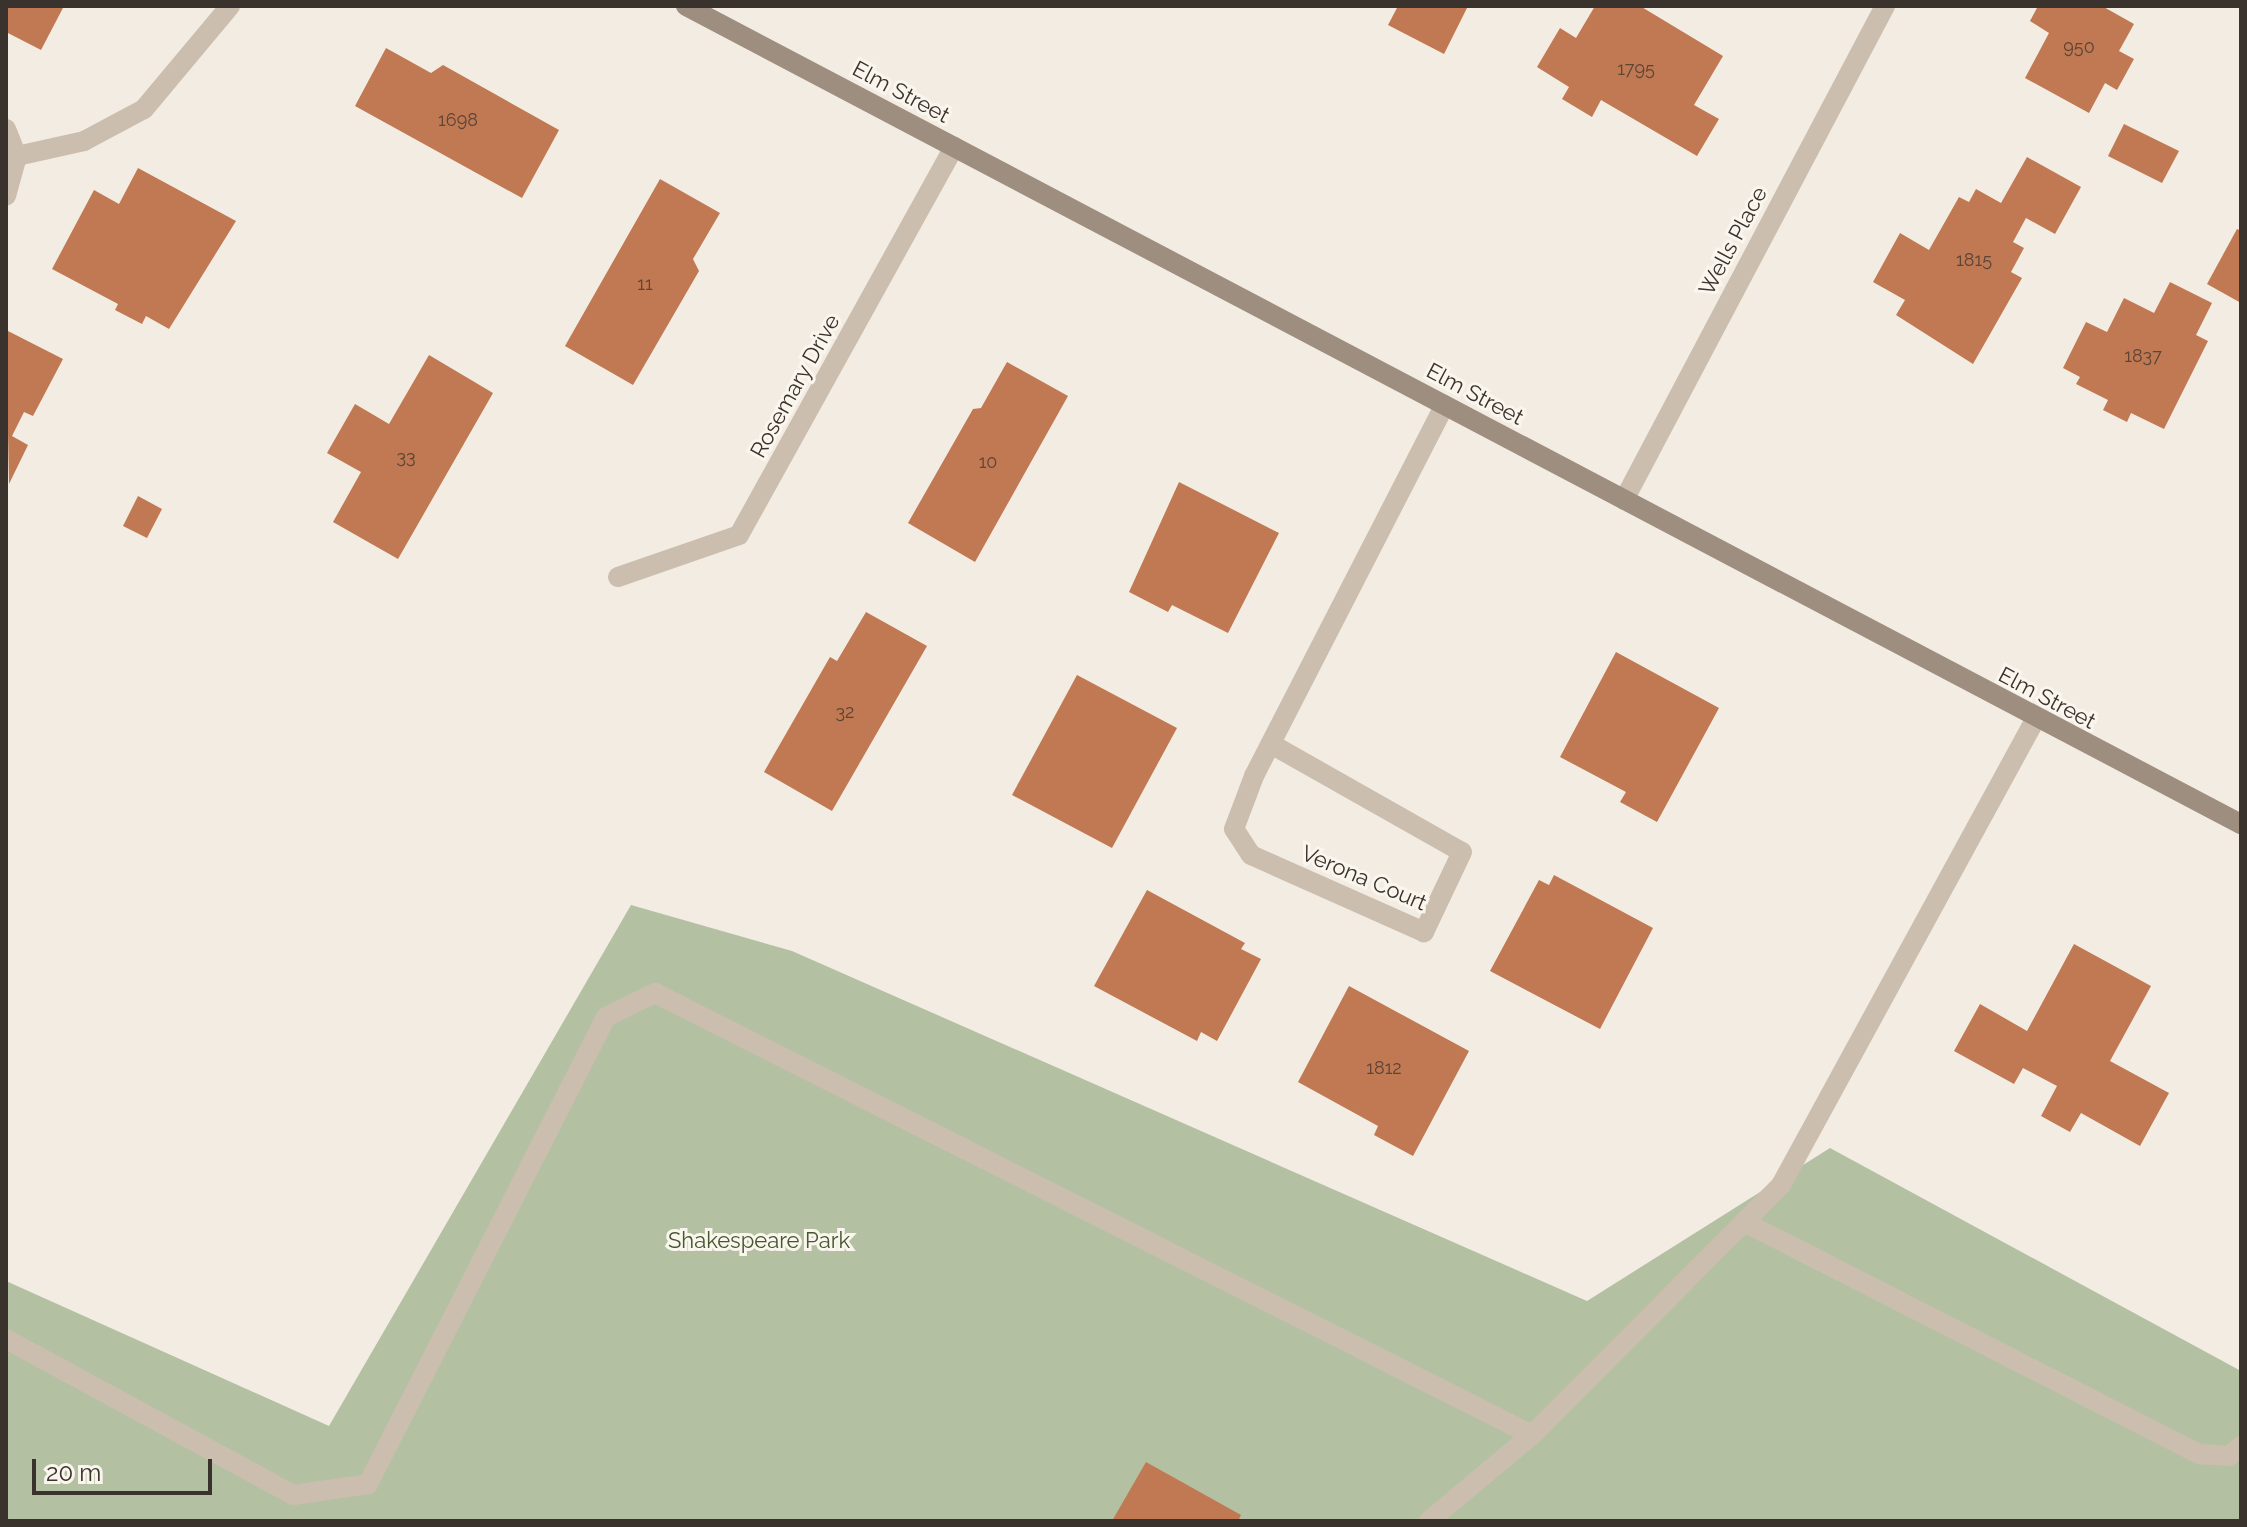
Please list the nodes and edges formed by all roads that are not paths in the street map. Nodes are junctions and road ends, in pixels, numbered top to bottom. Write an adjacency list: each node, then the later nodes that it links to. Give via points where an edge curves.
1 (230, 6): 6 (street, via 144,109 84,141)
2 (686, 6): 5 (street, Elm Street)
3 (1885, 6): 9 (street, Wells Place)
4 (6, 129): 6 (street)
5 (954, 147): 8 (street, Elm Street); 10 (street, Rosemary Drive, via 739,535)
6 (17, 156): 7 (street)
7 (6, 196)
8 (1445, 405): 9 (street, Elm Street); 12 (street, Verona Court)
9 (1624, 500): 11 (street, Elm Street)
10 (618, 577)
11 (2035, 720): 13 (street, Elm Street); 14 (street, via 1781,1185)
12 (1271, 744): 12 (street, Verona Court, via 1234,829 1251,855 1424,932 1462,852)
13 (2241, 824)
14 (1744, 1222): 16 (street); 17 (street, via 2199,1454 2229,1456)
15 (6, 1339): 16 (street, via 293,1495 368,1484 606,1017 655,993)
16 (1532, 1435): 18 (street)
17 (2241, 1446)
18 (1429, 1521)

